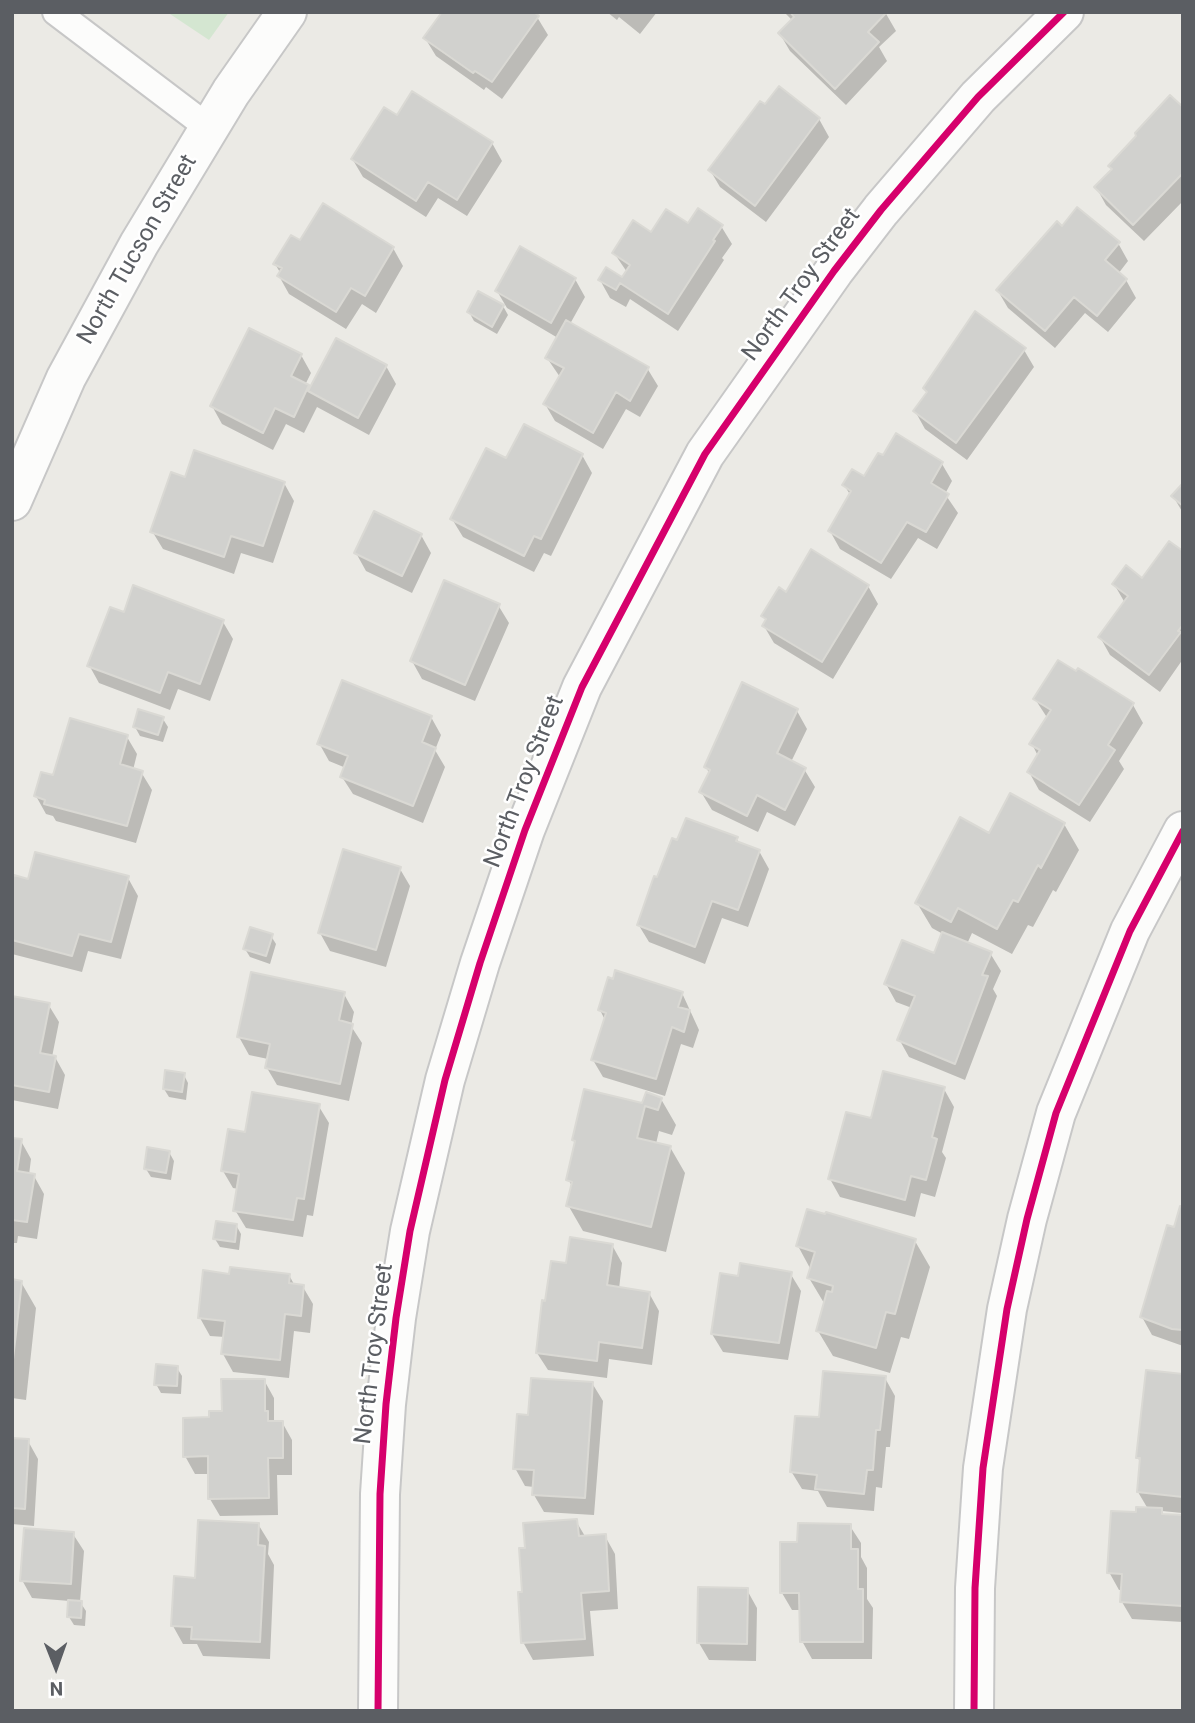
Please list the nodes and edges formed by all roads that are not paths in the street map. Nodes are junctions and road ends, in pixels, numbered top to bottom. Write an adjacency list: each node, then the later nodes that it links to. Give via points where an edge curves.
1 (55, 12): 4 (lane)
2 (287, 12): 4 (street, North Tucson Street)
3 (1064, 12): 7 (street, North Troy Street, via 978,97 827,281 705,454 578,698 525,830 480,962 444,1080 410,1231 385,1417)
4 (209, 128): 5 (street, North Tucson Street, via 66,378)
5 (12, 501)
6 (1183, 831): 8 (street, via 1130,931 1062,1100 1027,1219 1007,1309 983,1468 975,1588)
7 (378, 1711)
8 (974, 1711)

